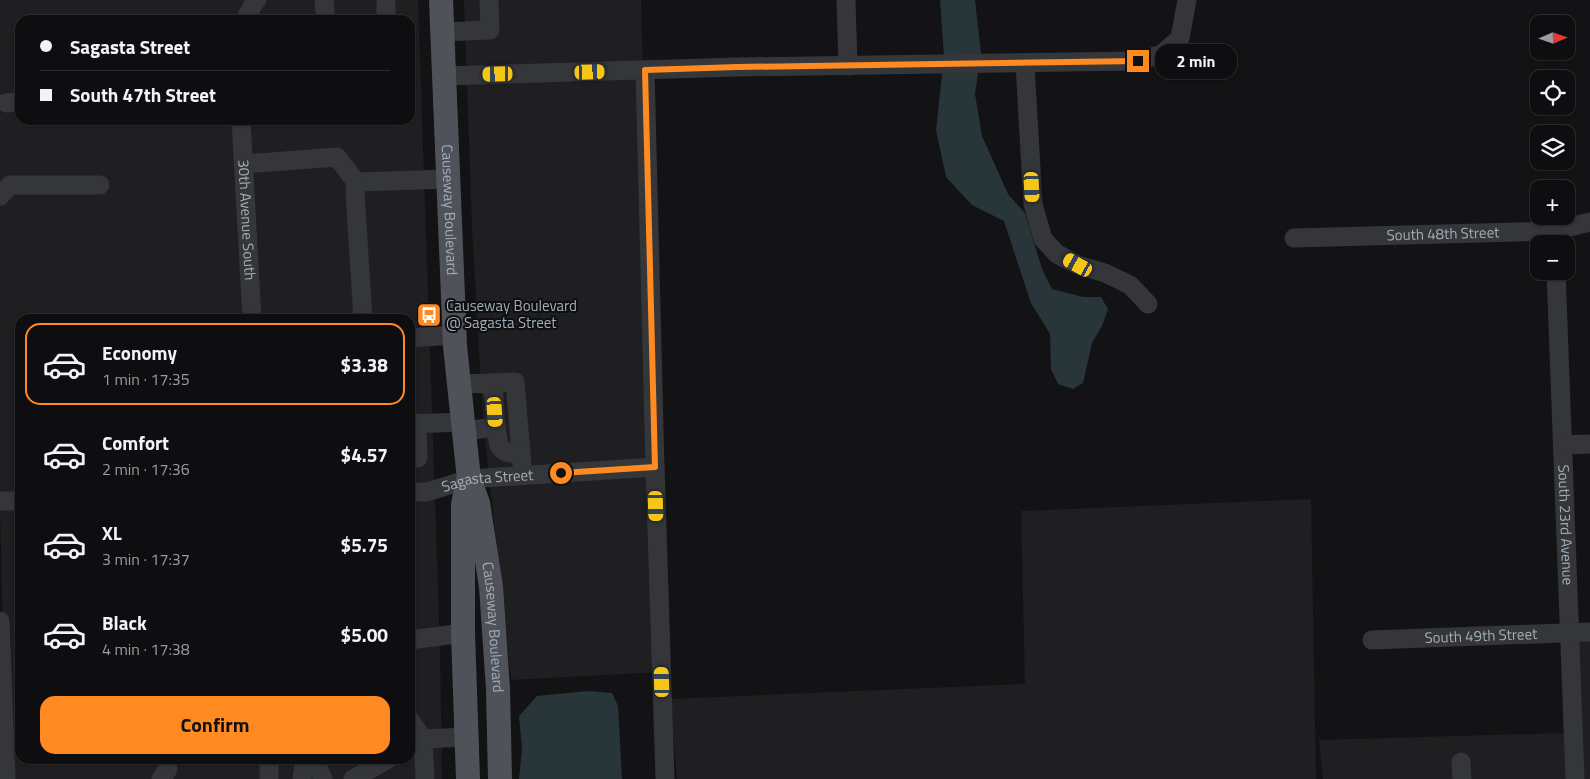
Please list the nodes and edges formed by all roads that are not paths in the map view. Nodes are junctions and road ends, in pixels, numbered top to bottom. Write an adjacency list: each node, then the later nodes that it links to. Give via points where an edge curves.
1 (257, 0): 8 (street)
2 (324, 0): 9 (street)
3 (386, 0): 10 (street)
4 (441, 0): 11 (main road, Causeway Boulevard)
5 (489, 0): 11 (street, via 490,30)
6 (846, 0): 13 (street)
7 (1187, 0): 12 (street, via 1180,38 1162,54 1138,61)
8 (248, 15)
9 (326, 15)
10 (386, 15)
11 (442, 32): 15 (main road, Causeway Boulevard)
12 (1025, 64): 13 (street); 27 (street, via 1033,204 1043,238 1057,254 1130,285)
13 (848, 66): 14 (street)
14 (645, 70): 15 (street); 42 (street)
15 (444, 76): 18 (main road, Causeway Boulevard)
16 (241, 125): 17 (street, 30th Avenue South)
17 (244, 164): 19 (street, via 337,157); 28 (street, 30th Avenue South)
18 (448, 178): 19 (street); 30 (main road, Causeway Boulevard)
19 (356, 182): 29 (street)
20 (100, 185): 21 (street, via 10,185)
21 (0, 196)
22 (1590, 222): 23 (street, South 48th Street)
23 (1559, 235)
24 (1530, 237): 25 (street, South 48th Street)
25 (1294, 238)
26 (1556, 280): 39 (street, South 23rd Avenue)
27 (1148, 304)
28 (252, 314)
29 (363, 314)
30 (454, 335): 31 (street); 33 (main road, Causeway Boulevard)
31 (415, 338)
32 (493, 383): 33 (street); 36 (street); 40 (street, via 515,382)
33 (459, 384): 35 (main road, Causeway Boulevard)
34 (415, 423): 35 (street)
35 (463, 426): 36 (street); 44 (main road, Causeway Boulevard)
36 (496, 427): 40 (street, via 501,449 509,454)
37 (415, 437): 41 (street)
38 (1590, 444): 39 (street)
39 (1563, 445): 50 (street, South 23rd Avenue)
40 (521, 454): 43 (street)
41 (418, 458)
42 (655, 467): 43 (street, Sagasta Street); 68 (street)
43 (523, 475): 44 (street, Sagasta Street)
44 (469, 479): 45 (street, Sagasta Street, via 427,492); 51 (main road, Causeway Boulevard, via 463,505); 67 (main road, Causeway Boulevard, via 478,503 491,587)
45 (415, 492)
46 (0, 501): 47 (street)
47 (15, 501)
48 (0, 621): 60 (street)
49 (1590, 632): 50 (street, South 49th Street)
50 (1570, 633): 53 (street, South 49th Street); 69 (street, South 23rd Avenue)
51 (463, 634): 52 (street); 54 (main road, Causeway Boulevard)
52 (415, 639)
53 (1372, 640)
54 (466, 737): 55 (street); 66 (main road, Causeway Boulevard)
55 (416, 742): 65 (street)
56 (269, 764): 61 (street)
57 (305, 764): 62 (street)
58 (316, 764): 63 (street)
59 (379, 764): 64 (street)
60 (6, 779)
61 (269, 779)
62 (302, 779)
63 (323, 779)
64 (353, 779)
65 (425, 779)
66 (468, 779)
67 (500, 779)
68 (665, 779)
69 (1576, 779)

